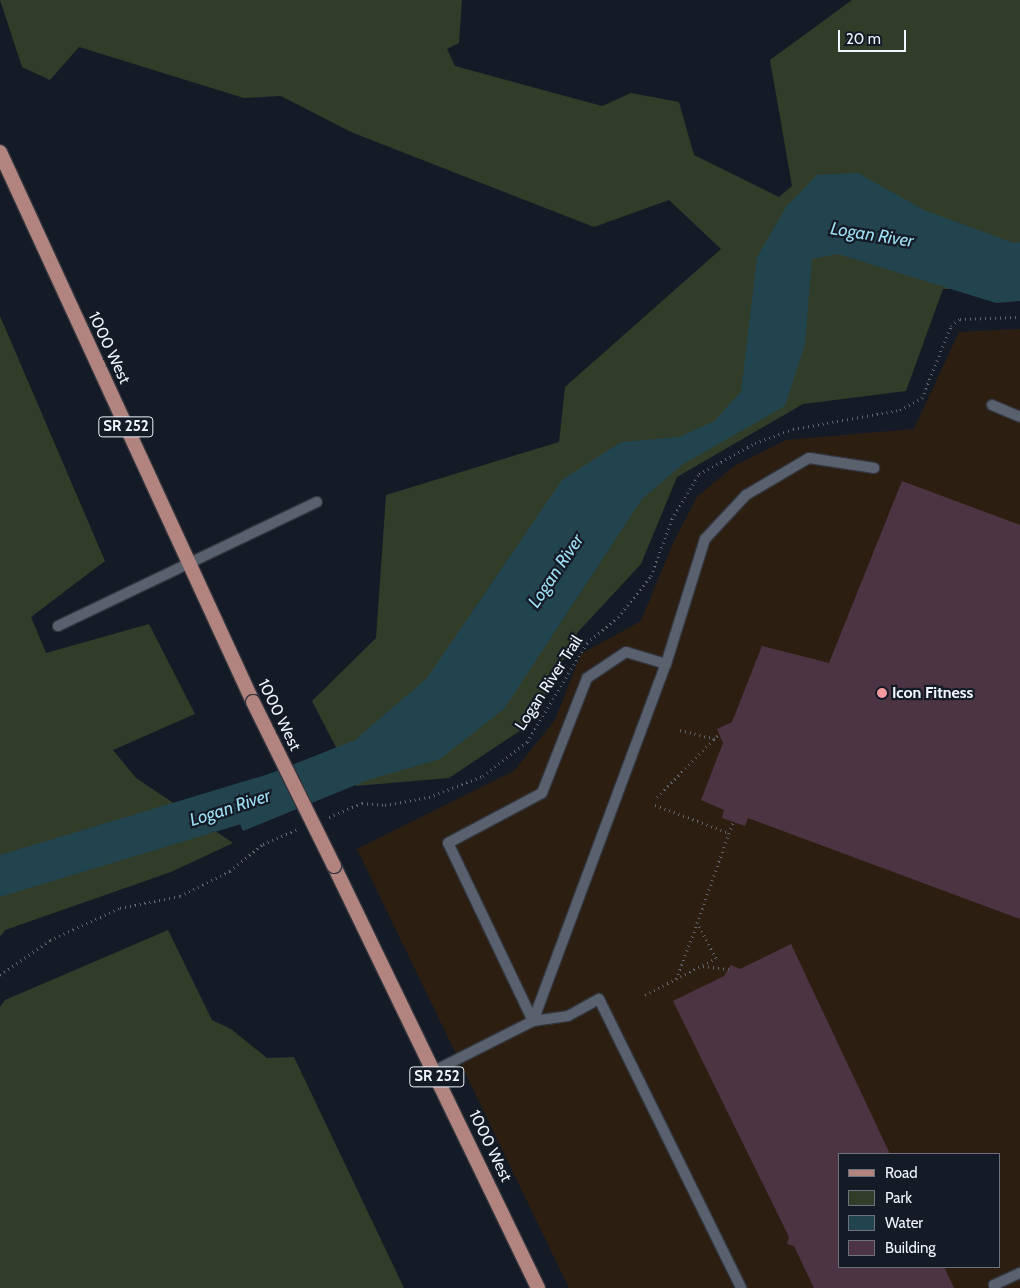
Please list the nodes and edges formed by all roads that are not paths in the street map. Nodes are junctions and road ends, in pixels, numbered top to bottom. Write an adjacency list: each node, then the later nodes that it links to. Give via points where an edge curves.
1 (0, 152): 6 (main road, 1000 West / SR 252)
2 (992, 405): 3 (lane)
3 (1020, 417)
4 (874, 468): 8 (lane, via 808,458 746,495 705,539)
5 (317, 502): 6 (lane)
6 (189, 563): 7 (lane); 10 (main road, 1000 West / SR 252, bridge, via 253,702)
7 (58, 626)
8 (666, 664): 9 (lane); 9 (lane, via 626,652 587,678 542,793 448,844)
9 (533, 1022): 10 (lane); 13 (lane, via 568,1016 599,999)
10 (434, 1071): 12 (main road, 1000 West / SR 252)
11 (1020, 1273): 14 (lane, via 994,1285)
12 (538, 1288)
13 (741, 1288)
14 (996, 1288)

